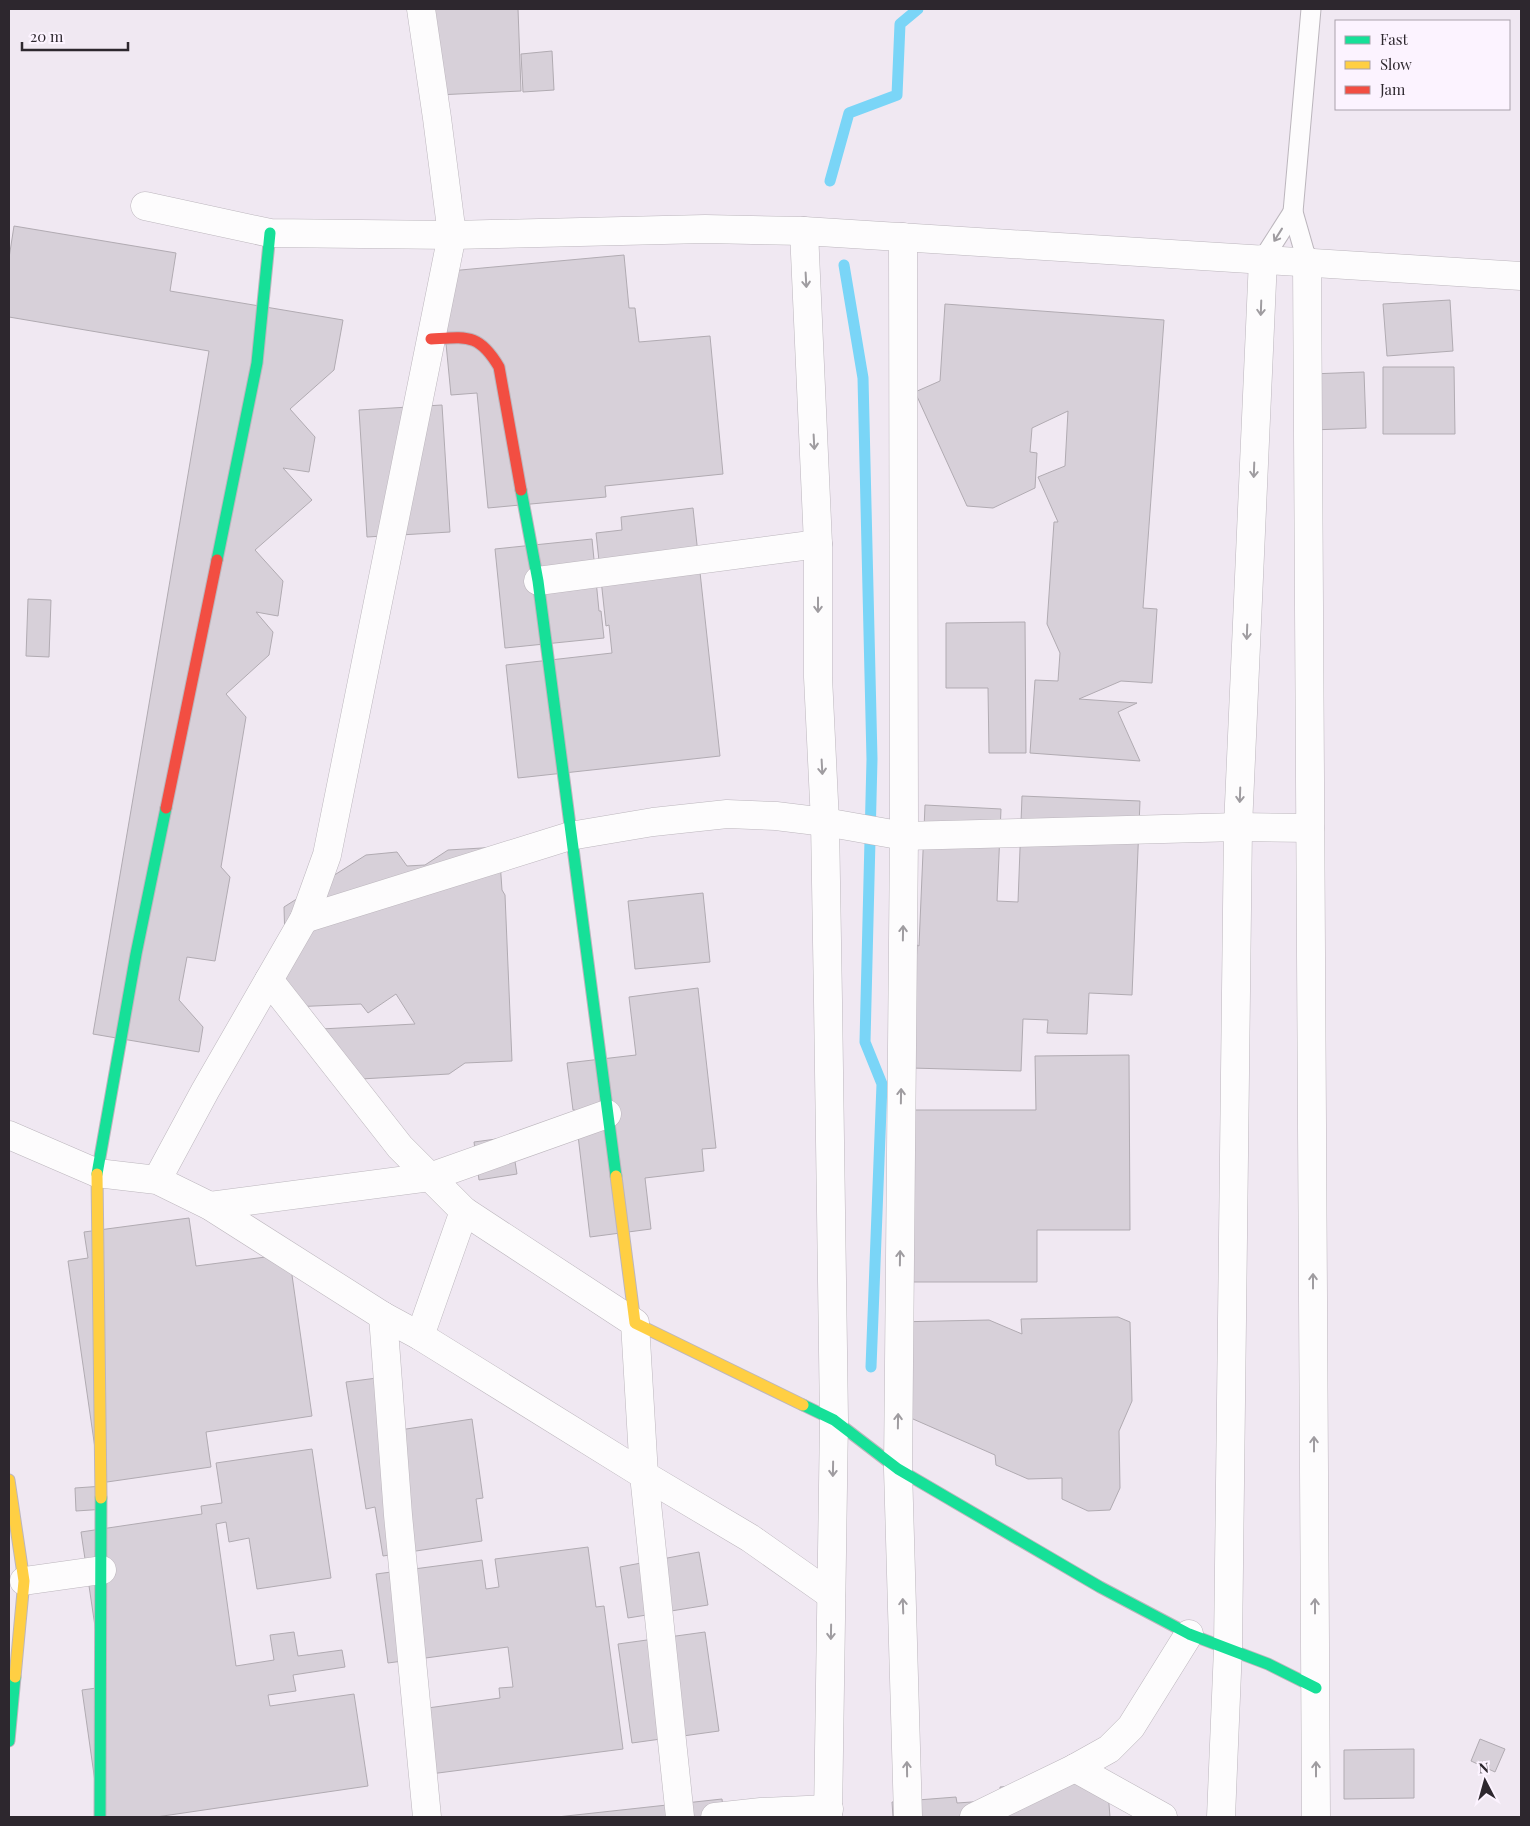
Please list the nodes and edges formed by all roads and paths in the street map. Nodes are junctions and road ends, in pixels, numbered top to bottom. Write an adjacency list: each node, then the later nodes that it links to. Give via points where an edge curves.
1 (421, 9): 7 (street)
2 (1311, 9): 4 (lane)
3 (146, 206): 6 (street)
4 (1292, 212): 9 (lane, one-way to 9); 10 (lane)
5 (804, 231): 7 (street, via 705,229); 8 (street); 13 (street, one-way to 13)
6 (270, 233): 7 (street); 24 (street, via 257,364 136,954)
7 (452, 235): 12 (street)
8 (903, 237): 9 (street); 19 (street)
9 (1263, 259): 10 (street); 16 (street, one-way to 16)
10 (1307, 261): 11 (street); 17 (street)
11 (1521, 276)
12 (431, 339): 14 (street, via 467,337 480,341 490,350 499,366); 20 (street, via 327,855)
13 (818, 544): 14 (street); 15 (street, one-way to 15, via 818,677)
14 (538, 581): 18 (street)
15 (824, 822): 18 (street, via 727,814); 19 (street); 32 (street)
16 (1238, 827): 17 (street); 19 (street); 40 (street)
17 (1310, 828): 41 (street, one-way to 17)
18 (570, 836): 20 (street); 22 (street)
19 (904, 836): 33 (street, one-way to 19)
20 (304, 919): 21 (street)
21 (269, 980): 25 (street, via 400,1147); 26 (street)
22 (607, 1114): 25 (street); 30 (street)
23 (9, 1135): 24 (street)
24 (97, 1173): 26 (street); 36 (street)
25 (430, 1177): 27 (street); 28 (street)
26 (157, 1180): 27 (street)
27 (210, 1206): 29 (street)
28 (464, 1211): 30 (street); 31 (street)
29 (384, 1316): 31 (street); 46 (street, via 398,1515)
30 (635, 1323): 32 (street); 34 (street)
31 (420, 1336): 34 (street)
32 (834, 1420): 33 (street); 38 (street, one-way to 38)
33 (898, 1470): 39 (street, via 1100,1587); 49 (street, one-way to 33)
34 (644, 1475): 38 (street, via 750,1538); 47 (street)
35 (9, 1480): 37 (street)
36 (102, 1570): 37 (street); 45 (street)
37 (24, 1581): 42 (street)
38 (831, 1595): 44 (street, one-way to 44)
39 (1189, 1634): 40 (street); 43 (street, via 1131,1727 1109,1748)
40 (1228, 1648): 41 (street); 52 (street)
41 (1316, 1688): 53 (street, one-way to 41)
42 (9, 1741)
43 (1074, 1768): 50 (street); 51 (street)
44 (828, 1813): 48 (street, via 761,1812)
45 (100, 1817)
46 (427, 1817)
47 (680, 1817)
48 (715, 1817)
49 (908, 1817)
50 (974, 1817)
51 (1163, 1817)
52 (1222, 1817)
53 (1316, 1817)

